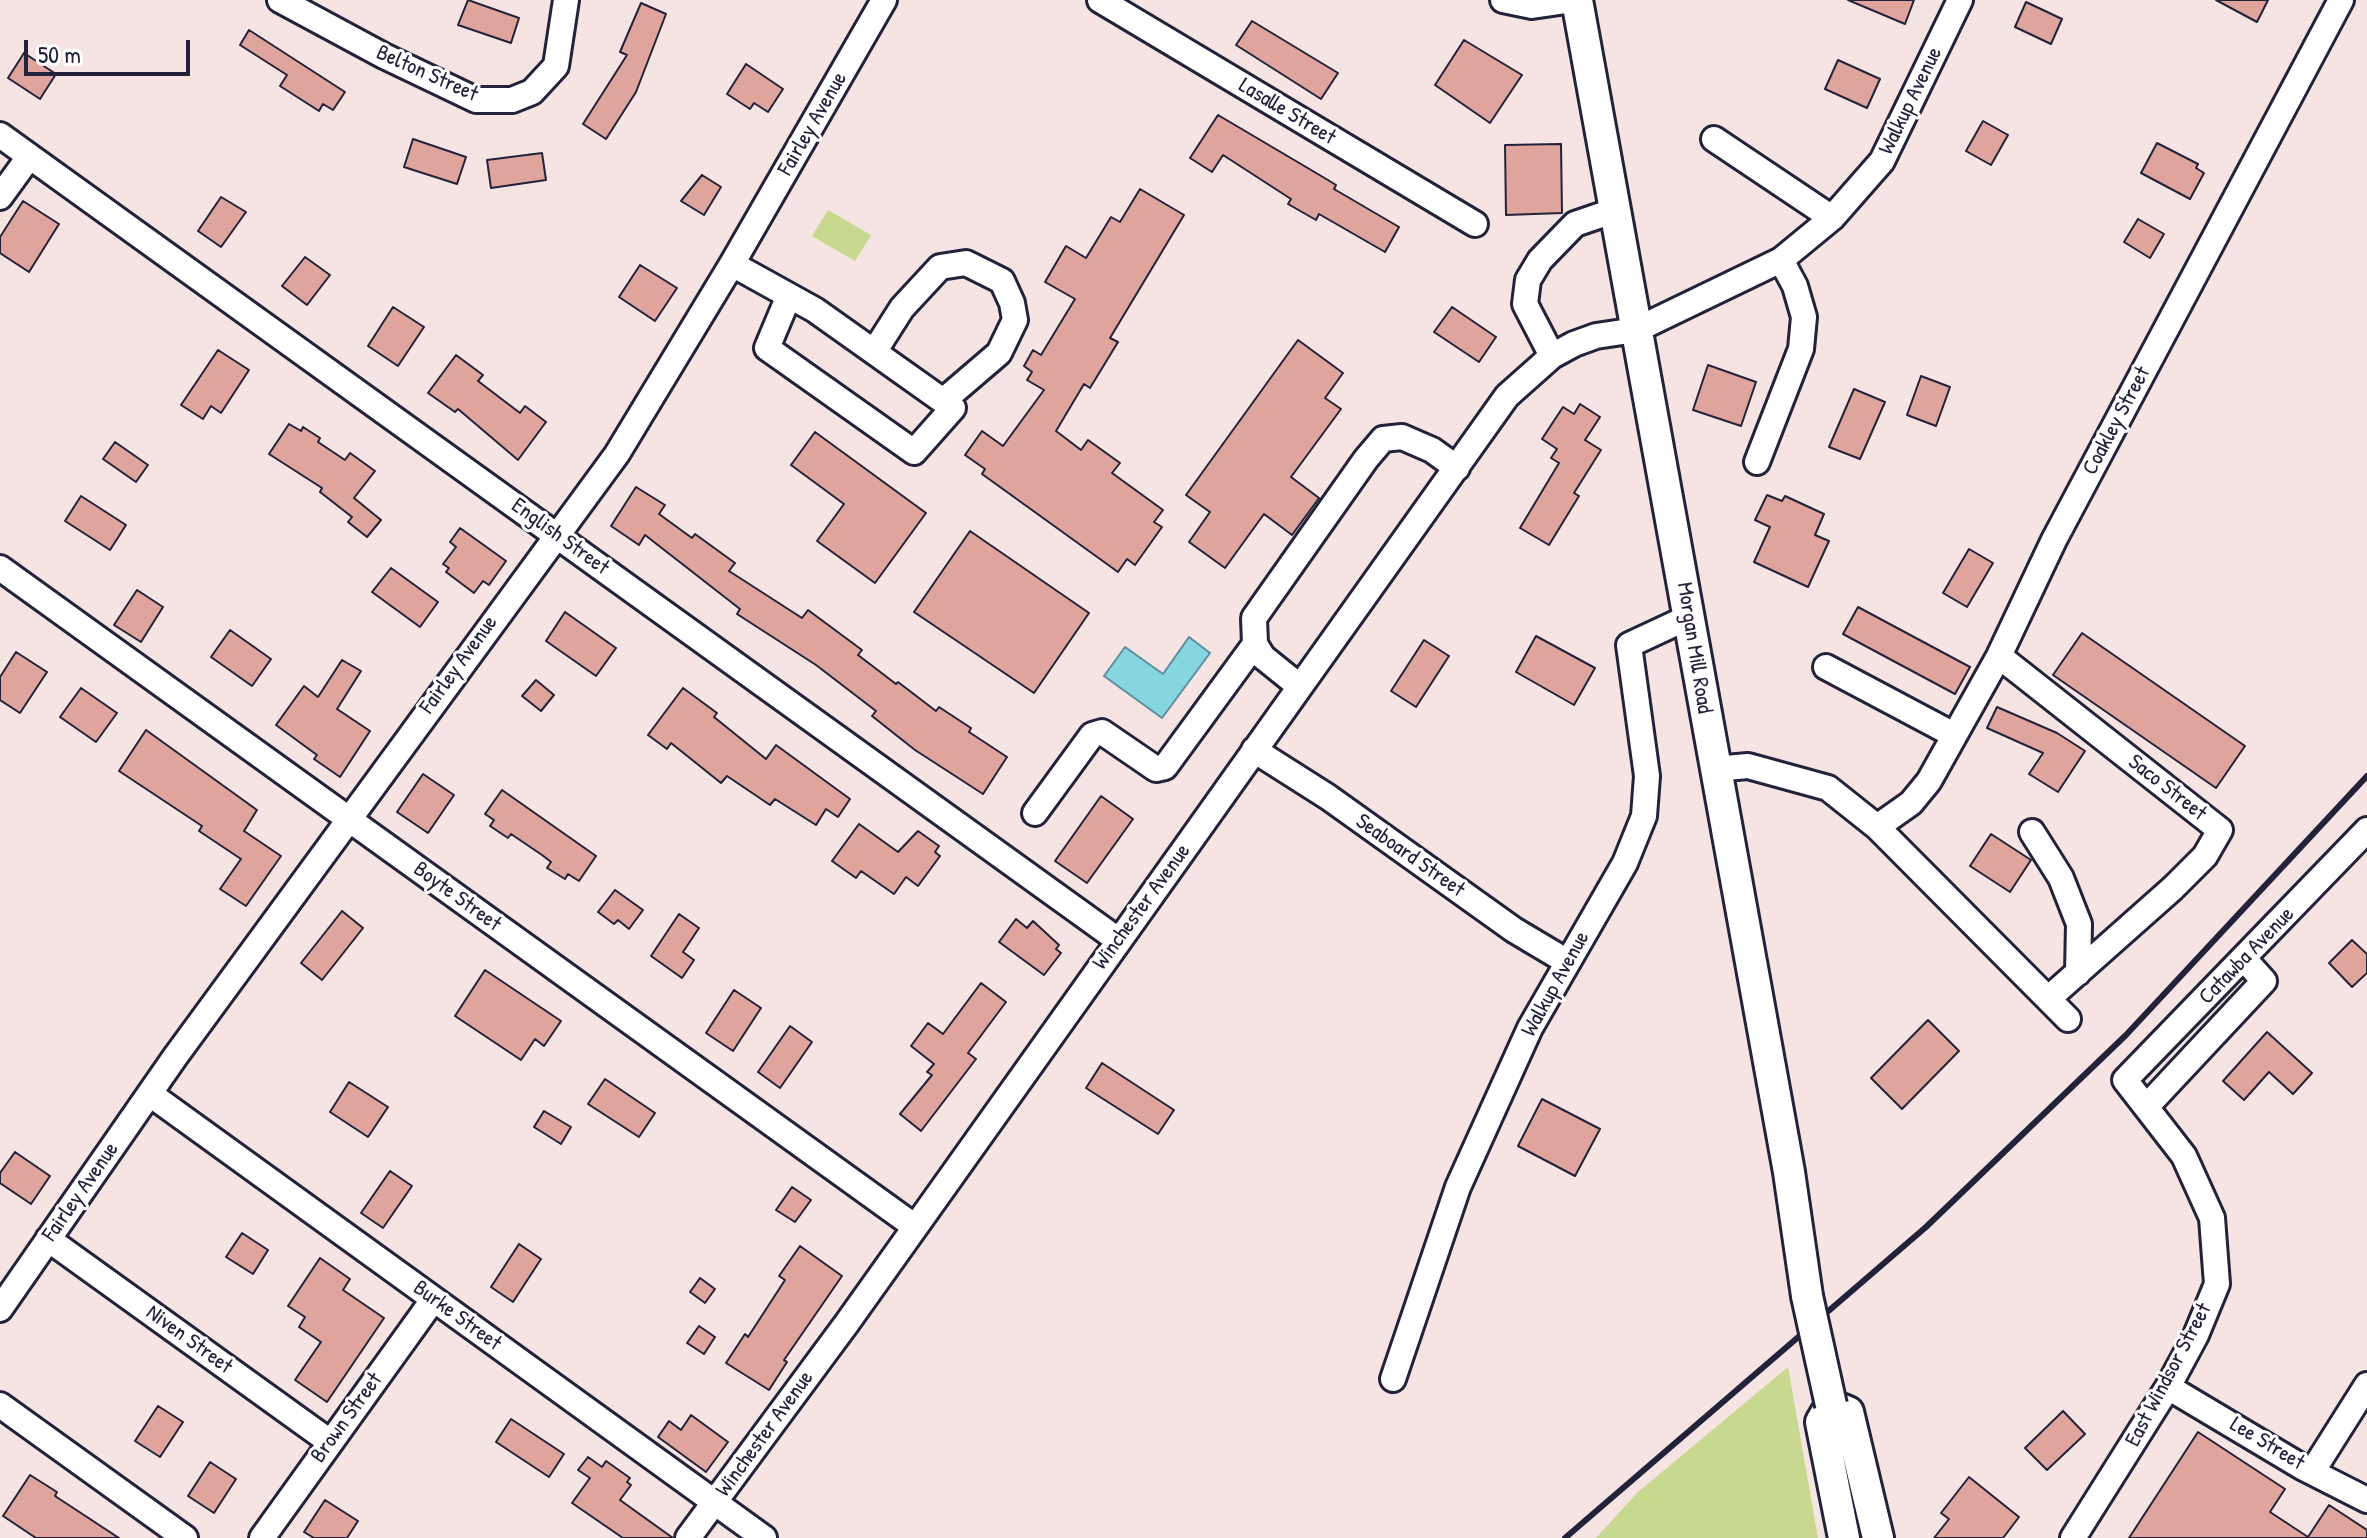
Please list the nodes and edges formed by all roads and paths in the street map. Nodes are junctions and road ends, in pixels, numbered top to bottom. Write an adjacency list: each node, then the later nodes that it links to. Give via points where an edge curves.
1 (280, 0): 2 (street, Belton Street, via 476,100 512,100 532,92 556,66)
2 (566, 0)
3 (884, 0): 17 (street, Fairley Avenue)
4 (1100, 0): 15 (street, Lasalle Street)
5 (1503, 0): 6 (street, via 1532,6)
6 (1575, 0): 13 (main road, Morgan Mill Road)
7 (1960, 0): 14 (street, Walkup Avenue, via 1882,161)
8 (2341, 0): 29 (street, Coakley Street, via 2054,540)
9 (0, 135): 11 (street, English Street)
10 (1714, 139): 14 (street)
11 (29, 157): 12 (street); 25 (street, English Street)
12 (0, 197)
13 (1613, 211): 19 (main road, Morgan Mill Road); 21 (street, via 1575,224 1557,239 1528,280 1525,304)
14 (1832, 218): 16 (street, Walkup Avenue)
15 (1475, 224)
16 (1781, 260): 19 (street, Walkup Avenue); 23 (street, via 1804,317 1801,349)
17 (732, 264): 18 (street); 25 (street, Fairley Avenue, via 617,454)
18 (788, 298): 20 (street, via 815,310); 22 (street, via 767,348 914,452 953,408)
19 (1636, 330): 21 (street, Winchester Avenue, via 1596,336); 27 (main road, Morgan Mill Road)
20 (874, 352): 22 (street); 22 (street, via 902,308 940,267 966,263 1002,281 1015,320 999,353)
21 (1552, 356): 24 (street, Winchester Avenue, via 1507,396)
22 (943, 401)
23 (1757, 462)
24 (1457, 468): 28 (street, via 1402,437 1383,439 1254,618); 31 (street, Winchester Avenue)
25 (556, 534): 36 (street, Fairley Avenue); 40 (street, English Street)
26 (0, 568): 36 (street, Boyte Street)
27 (1689, 617): 34 (main road, Morgan Mill Road); 42 (street, Walkup Avenue, via 1629,645 1647,776 1644,816 1625,863)
28 (1255, 644): 31 (street); 35 (street, via 1165,767 1156,769 1102,732 1092,735)
29 (1999, 656): 32 (street, Coakley Street); 43 (street, Saco Street, via 2220,830 2205,856)
30 (1826, 667): 32 (street)
31 (1299, 686): 33 (street, Winchester Avenue)
32 (1954, 735): 37 (street, Coakley Street, via 1911,803)
33 (1254, 750): 40 (street, Winchester Avenue); 42 (street, Seaboard Street)
34 (1714, 769): 37 (street, via 1748,766 1828,788); 57 (main road, Morgan Mill Road, bridge)
35 (1035, 813)
36 (348, 819): 47 (street, Fairley Avenue); 49 (street, Boyte Street)
37 (1877, 827): 44 (street)
38 (2367, 830): 41 (street, Catawba Avenue)
39 (2032, 832): 43 (street, via 2061,878 2079,924)
40 (1118, 940): 49 (street, Winchester Avenue)
41 (2245, 960): 46 (street, Catawba Avenue); 48 (street, via 2264,981)
42 (1566, 961): 53 (street, Walkup Avenue, via 1458,1187)
43 (2078, 973): 44 (street, Saco Street)
44 (2049, 998): 45 (street)
45 (2068, 1019)
46 (2125, 1080): 48 (street, East Windsor Street)
47 (150, 1094): 50 (street, Fairley Avenue); 51 (street, Burke Street)
48 (2147, 1106): 55 (street, East Windsor Street, via 2184,1156 2212,1218 2217,1284)
49 (914, 1226): 61 (street, Winchester Avenue)
50 (48, 1239): 52 (street, Fairley Avenue); 58 (street, Niven Street)
51 (433, 1300): 58 (street, Brown Street); 61 (street, Burke Street)
52 (0, 1309)
53 (1393, 1379)
54 (2367, 1385): 59 (street)
55 (2168, 1387): 59 (street, Lee Street); 68 (street, East Windsor Street)
56 (0, 1405): 62 (street)
57 (1831, 1405): 66 (main road, via 1821,1422); 67 (main road, via 1848,1412)
58 (330, 1442): 63 (street, Brown Street)
59 (2312, 1472): 60 (street, Lee Street)
60 (2367, 1500)
61 (714, 1502): 64 (street, Winchester Avenue); 65 (street, Burke Street)
62 (185, 1538)
63 (262, 1538)
64 (688, 1538)
65 (764, 1538)
66 (1844, 1538)
67 (1878, 1538)
68 (2073, 1538)

